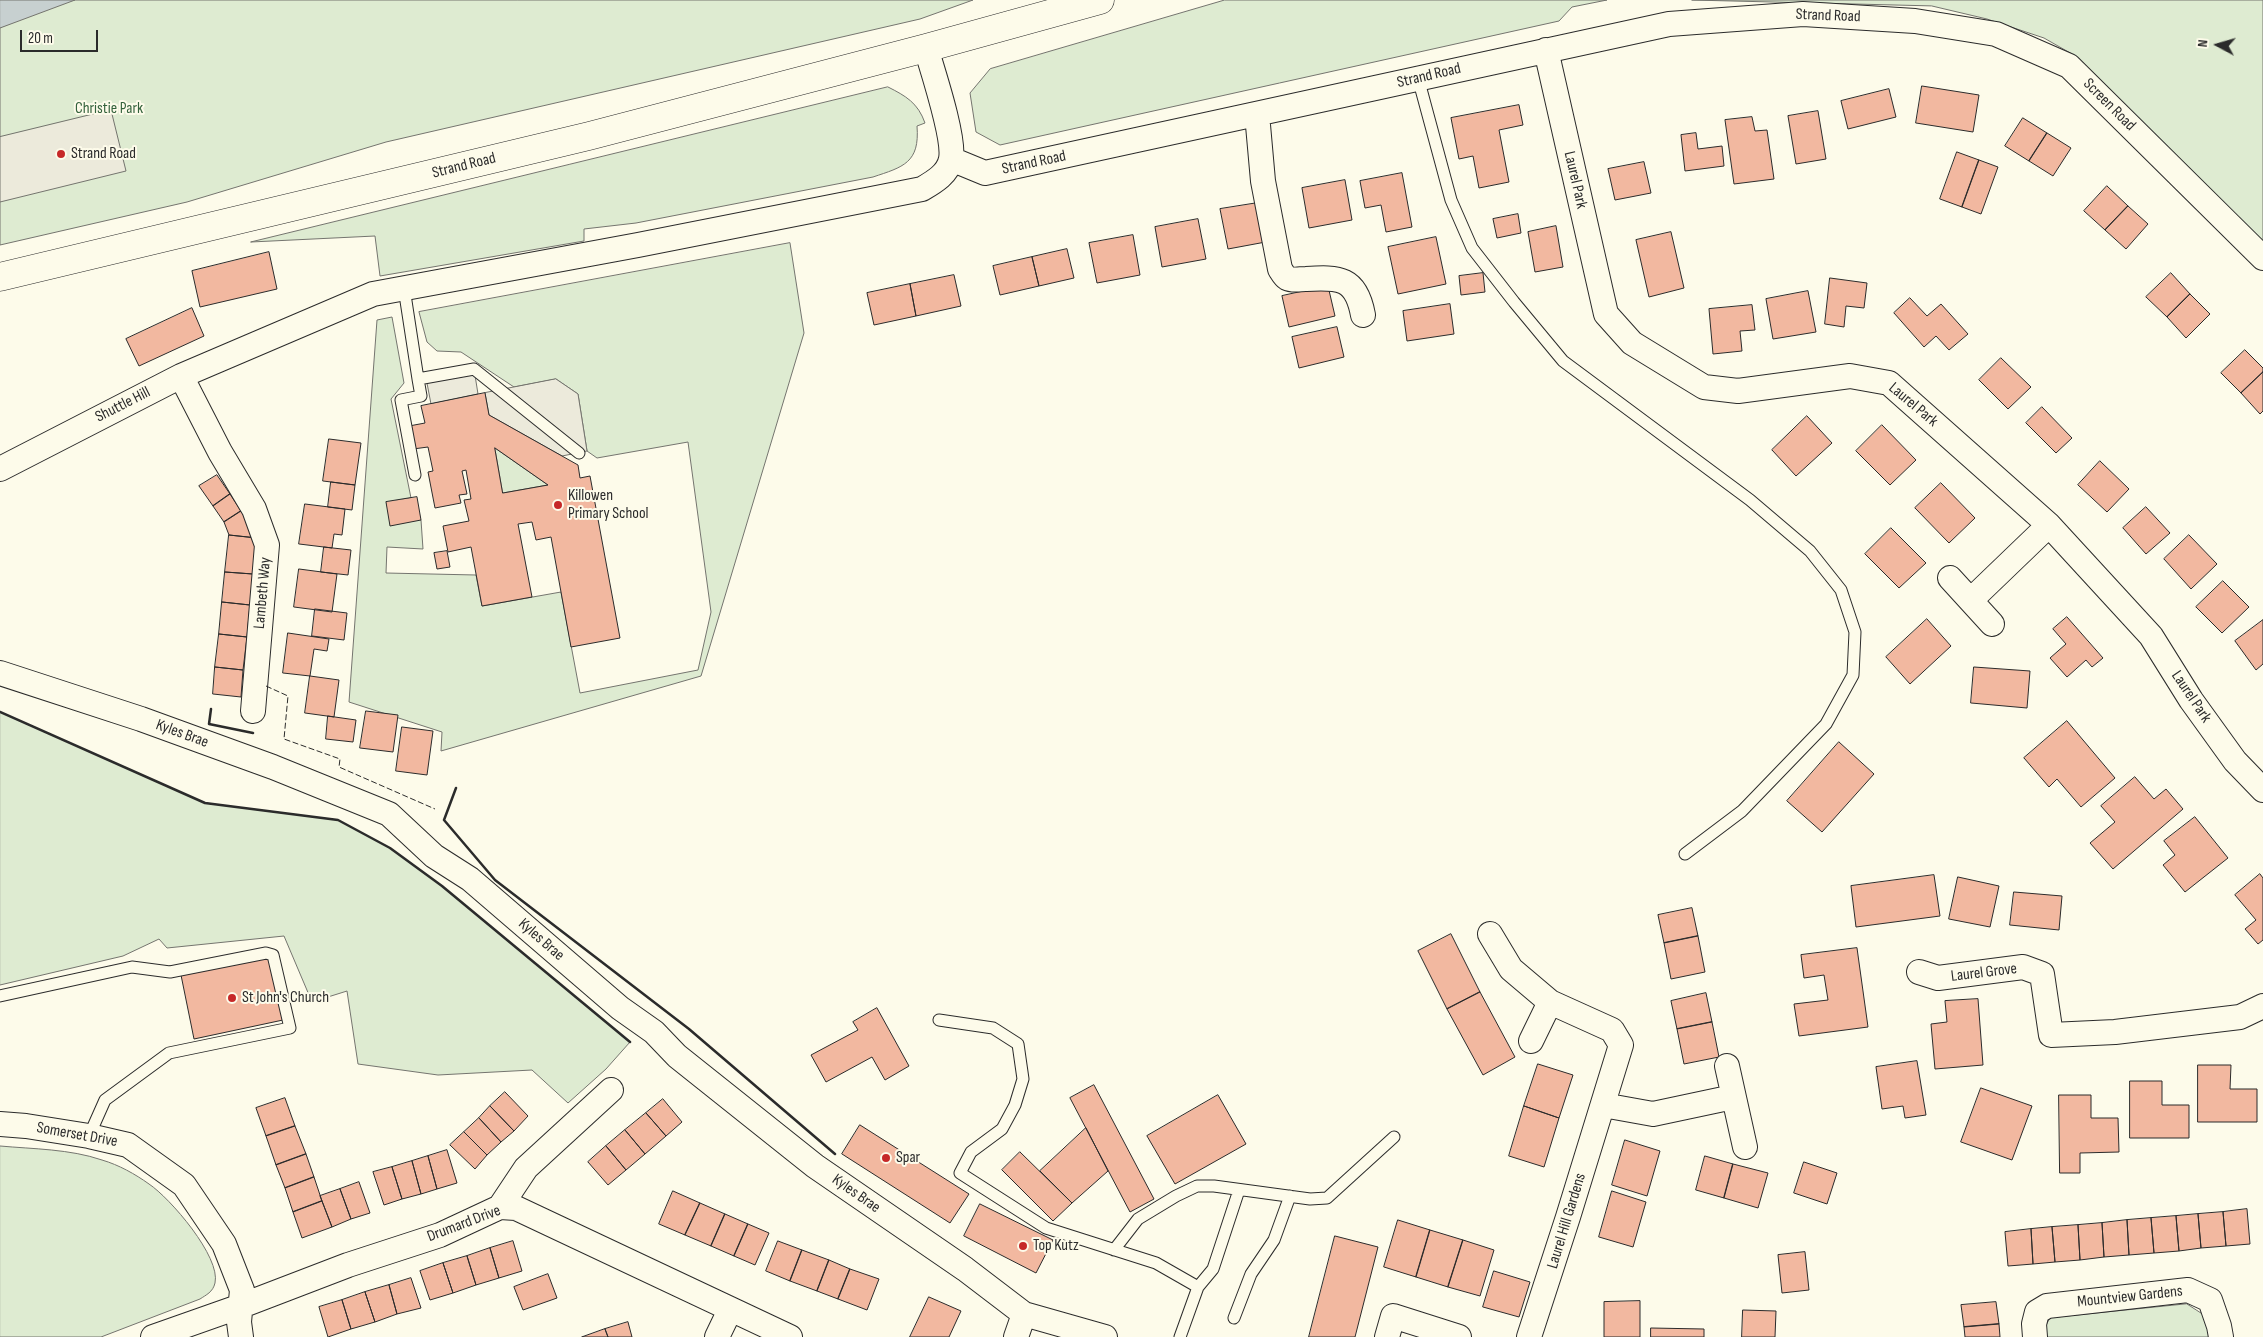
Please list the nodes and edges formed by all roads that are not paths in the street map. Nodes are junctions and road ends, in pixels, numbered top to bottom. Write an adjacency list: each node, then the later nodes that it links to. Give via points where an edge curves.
1 (1100, 0): 3 (main road, Strand Road)
2 (1914, 21): 4 (street, Strand Road, via 1803,14 1669,24); 8 (street, Screen Road, via 1996,34 2069,66)
3 (926, 48): 7 (street, via 949,134); 9 (main road, Strand Road, via 589,136)
4 (1546, 50): 5 (street, Strand Road); 17 (street, Laurel Park, via 1606,314 1632,343 1704,387 1738,391 1850,376 1889,383)
5 (1418, 78): 6 (street, Strand Road); 24 (lane, via 1451,200 1472,248 1514,302 1563,361 1750,500 1810,551 1841,590 1855,632 1853,675 1826,724 1742,811)
6 (1257, 114): 7 (street, Strand Road, via 985,173); 11 (street, via 1263,182 1280,268 1286,277 1294,280 1339,278 1356,294)
7 (951, 159): 10 (street, via 939,180 922,189)
8 (2263, 258)
9 (0, 277)
10 (404, 288): 12 (street, Shuttle Hill, via 373,294); 13 (lane)
11 (1363, 315)
12 (181, 376): 15 (street, Shuttle Hill); 22 (street, Lambeth Way, via 254,509 267,545)
13 (418, 380): 14 (lane, via 474,369); 16 (lane, via 420,396 401,400)
14 (579, 453)
15 (0, 469)
16 (415, 475)
17 (2049, 525): 19 (street); 23 (street, Laurel Park, via 2151,636 2235,760)
18 (1950, 578): 19 (street)
19 (1971, 600): 20 (street)
20 (1992, 624)
21 (0, 673): 47 (street, Kyles Brae, via 292,773 389,814 434,856 470,879 620,1008 654,1032 677,1056 815,1166)
22 (253, 711)
23 (2263, 790)
24 (1685, 854)
25 (1490, 934): 28 (street, Laurel Hill Gardens, via 1511,969)
26 (1919, 972): 29 (street, Laurel Grove, via 1938,978 2023,967 2042,974 2051,1036 2240,1017)
27 (0, 996): 37 (lane, via 132,967 170,972 266,953 273,955 290,1028 169,1053 105,1100)
28 (1550, 1002): 31 (street); 35 (street, Laurel Hill Gardens, via 1612,1030 1620,1045)
29 (2263, 1006)
30 (939, 1020): 43 (lane, via 993,1028 1018,1044 1024,1079 1002,1129 971,1152 960,1173 1046,1228)
31 (1532, 1041)
32 (1727, 1066): 34 (street)
33 (611, 1090): 42 (street, via 526,1168)
34 (1733, 1097): 35 (street, via 1653,1114); 39 (street)
35 (1603, 1105): 58 (street, Laurel Hill Gardens)
36 (0, 1124): 37 (street, Somerset Drive)
37 (89, 1136): 45 (street, Somerset Drive, via 128,1145 184,1185 224,1244 242,1290)
38 (1394, 1137): 41 (lane, via 1327,1198)
39 (1745, 1147)
40 (1239, 1190): 41 (lane); 43 (lane, via 1197,1186 1176,1196 1138,1219); 44 (lane, via 1212,1269)
41 (1290, 1196): 48 (lane, via 1274,1240 1251,1274)
42 (500, 1207): 45 (street, Drumard Drive, via 440,1234); 46 (street, Drumard Drive, via 516,1208)
43 (1114, 1250): 44 (lane, via 1156,1263)
44 (1198, 1287): 55 (lane)
45 (241, 1306): 49 (street, Drumard Drive); 50 (street)
46 (730, 1310): 51 (street); 52 (street, Drumard Drive)
47 (1024, 1314): 53 (street); 54 (street)
48 (1234, 1318)
49 (153, 1337)
50 (241, 1337)
51 (717, 1337)
52 (790, 1337)
53 (1016, 1337)
54 (1106, 1337)
55 (1180, 1337)
56 (1387, 1337): 57 (street, via 1393,1316)
57 (1459, 1337)
58 (1529, 1337)
59 (2035, 1337): 60 (street, Mountview Gardens, via 2037,1312 2047,1306 2188,1290 2210,1300 2220,1326)
60 (2220, 1337)

